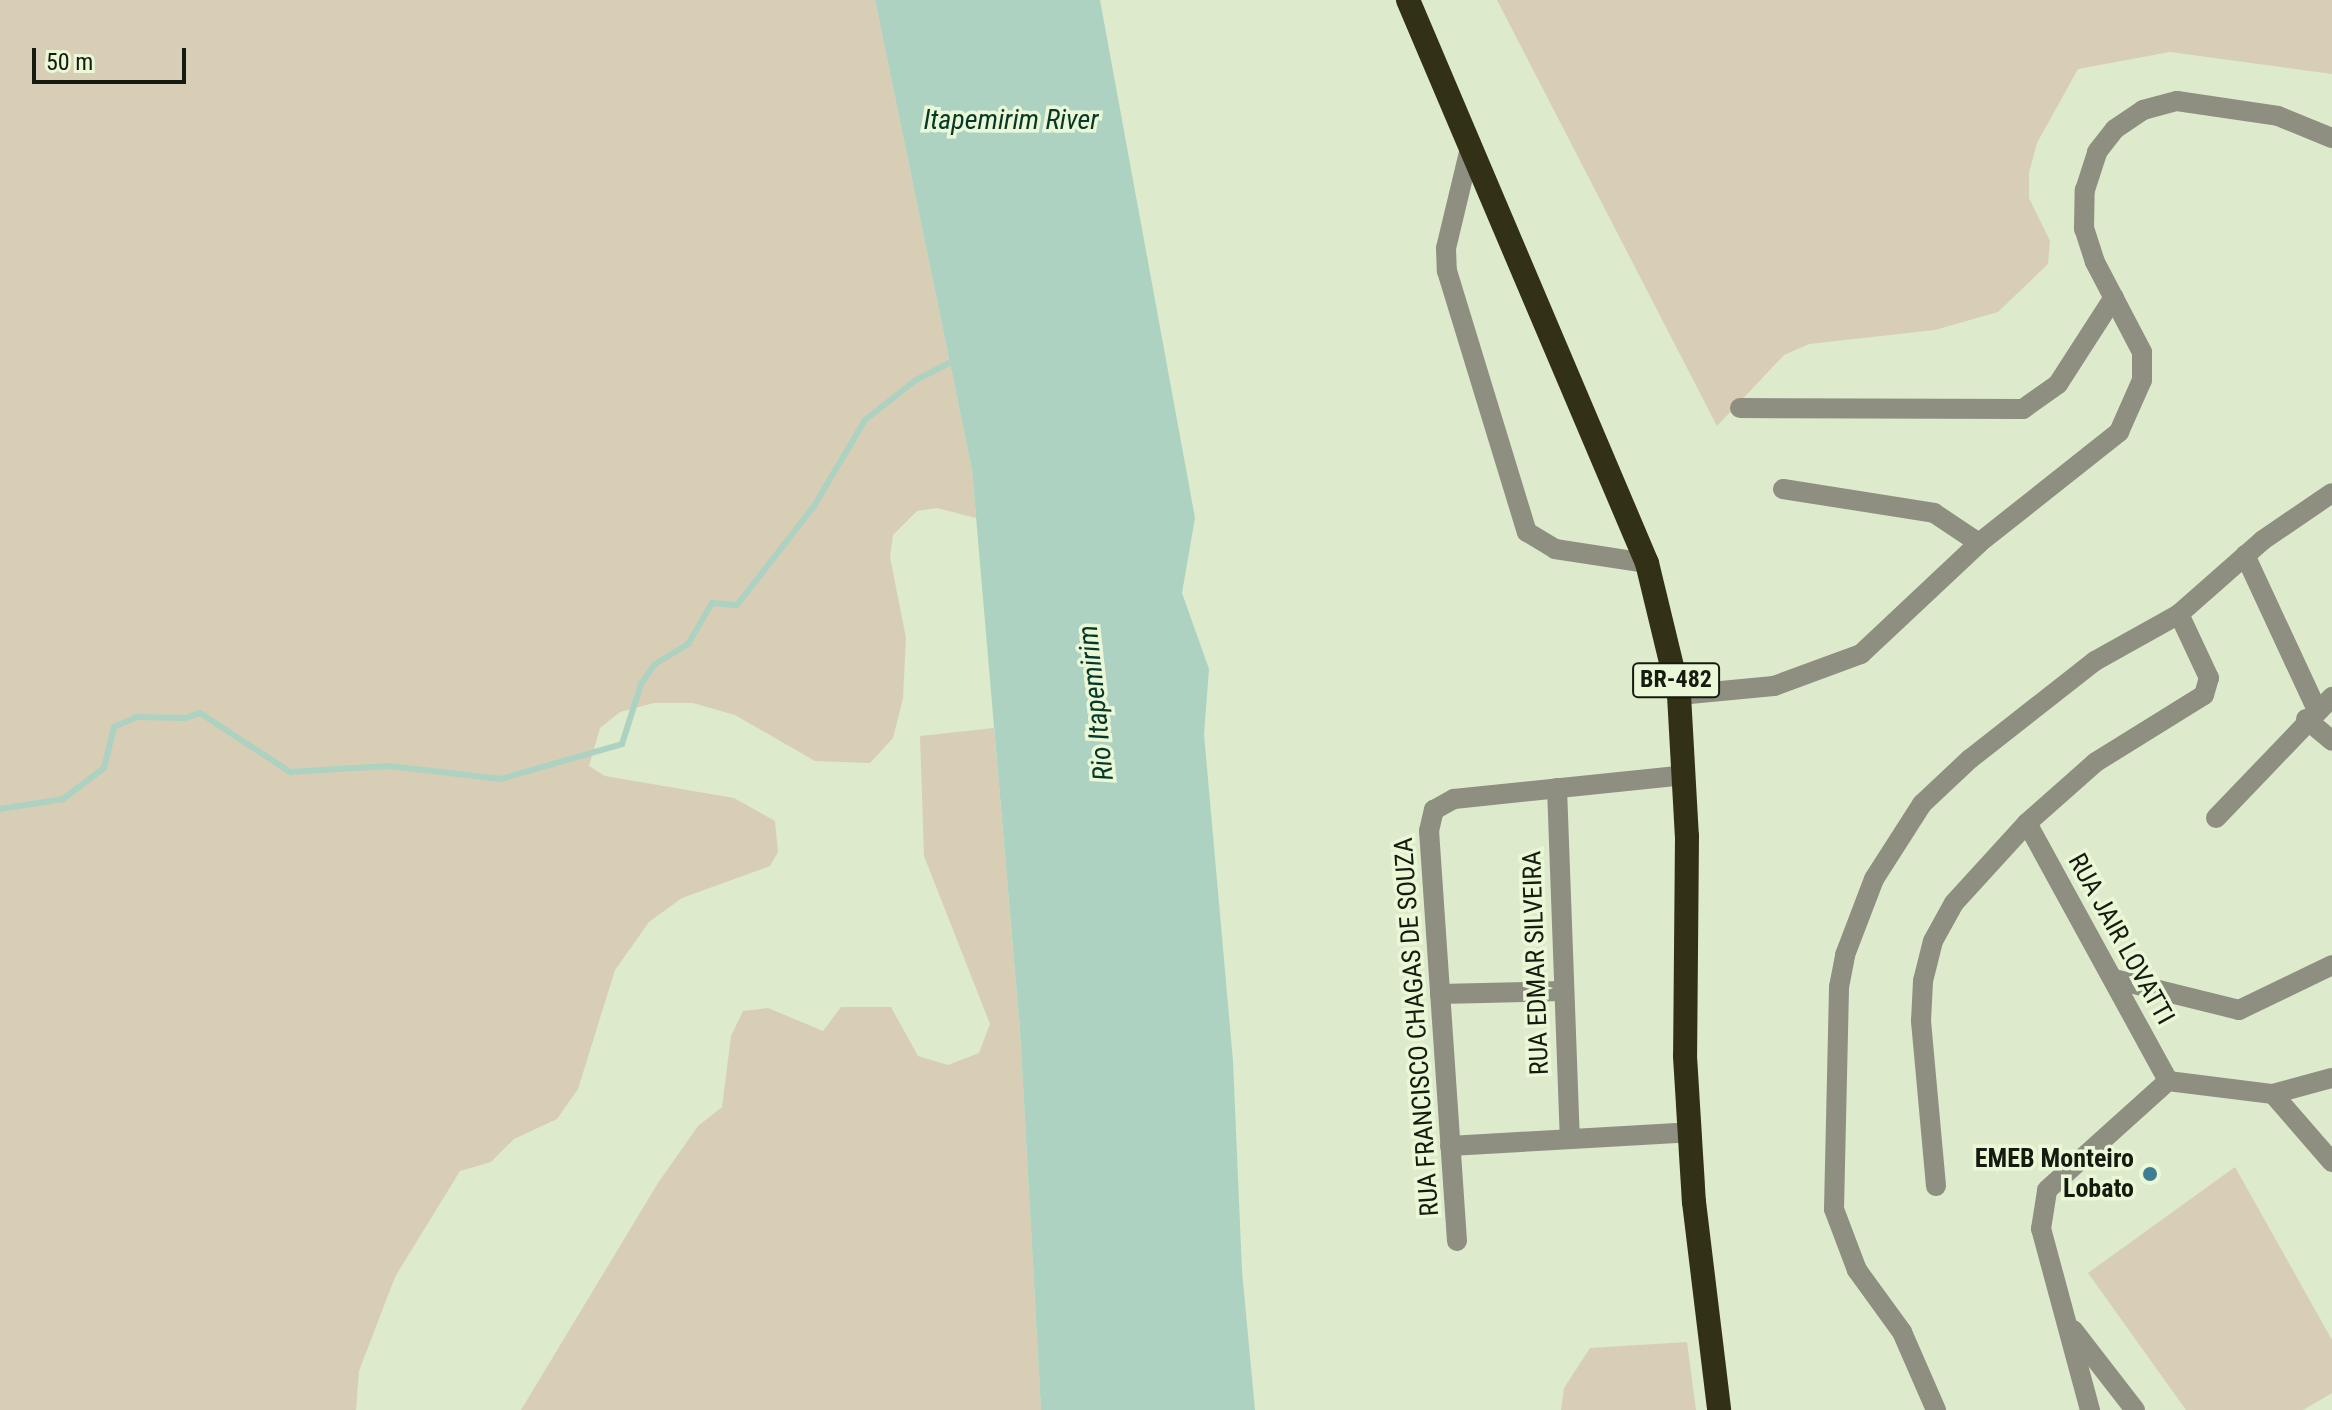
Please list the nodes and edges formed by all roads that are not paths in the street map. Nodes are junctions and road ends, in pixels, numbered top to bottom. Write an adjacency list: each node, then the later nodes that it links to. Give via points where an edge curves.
1 (1408, 0): 3 (highway, BR-482)
2 (2332, 138): 4 (street, via 2278,116 2177,101 2143,110 2115,129 2097,152 2085,190 2084,229)
3 (1471, 144): 10 (highway, BR-482); 10 (street, via 1448,237 1447,271 1527,532 1555,549)
4 (2114, 297): 5 (street, via 2058,384 2023,409); 8 (street, via 2142,352 2134,404 2119,432)
5 (1740, 408)
6 (1783, 489): 8 (street, via 1934,513)
7 (2332, 493): 9 (street)
8 (1979, 543): 12 (street, via 1861,654 1774,686)
9 (2245, 555): 11 (street); 13 (street)
10 (1647, 563): 12 (highway, BR-482)
11 (2179, 614): 18 (street, via 2209,678 2204,695 2096,762); 34 (street, via 2095,661 1970,759 1922,804 1874,879 1845,955 1839,987 1834,1209 1857,1270 1902,1332)
12 (1679, 695): 15 (highway, BR-482)
13 (2318, 708): 14 (street); 17 (street)
14 (2332, 741)
15 (1685, 775): 16 (street); 26 (highway, BR-482, via 1684,1041)
16 (1557, 788): 21 (street, RUA EDMAR SILVEIRA); 22 (street, RUA FRANCISCO CHAGAS DE SOUZA, via 1454,799 1434,810 1429,831)
17 (2216, 818)
18 (2027, 823): 20 (street, RUA JAIR LOVATTI); 30 (street, via 1954,903 1933,941 1921,1021)
19 (2332, 965): 20 (street, via 2239,1010)
20 (2114, 979): 24 (street, RUA JAIR LOVATTI)
21 (1561, 991): 22 (street); 27 (street, RUA EDMAR SILVEIRA)
22 (1440, 994): 28 (street, RUA FRANCISCO CHAGAS DE SOUZA)
23 (2332, 1078): 25 (street)
24 (2168, 1081): 25 (street); 32 (street, via 2066,1170 2041,1202 2041,1229)
25 (2273, 1094): 29 (street)
26 (1690, 1132): 27 (street); 33 (highway, BR-482)
27 (1570, 1137): 28 (street)
28 (1450, 1146): 31 (street, RUA FRANCISCO CHAGAS DE SOUZA)
29 (2332, 1162)
30 (1936, 1186)
31 (1457, 1241)
32 (2070, 1327): 35 (street); 36 (street)
33 (1719, 1410)
34 (1936, 1410)
35 (2090, 1410)
36 (2135, 1410)

